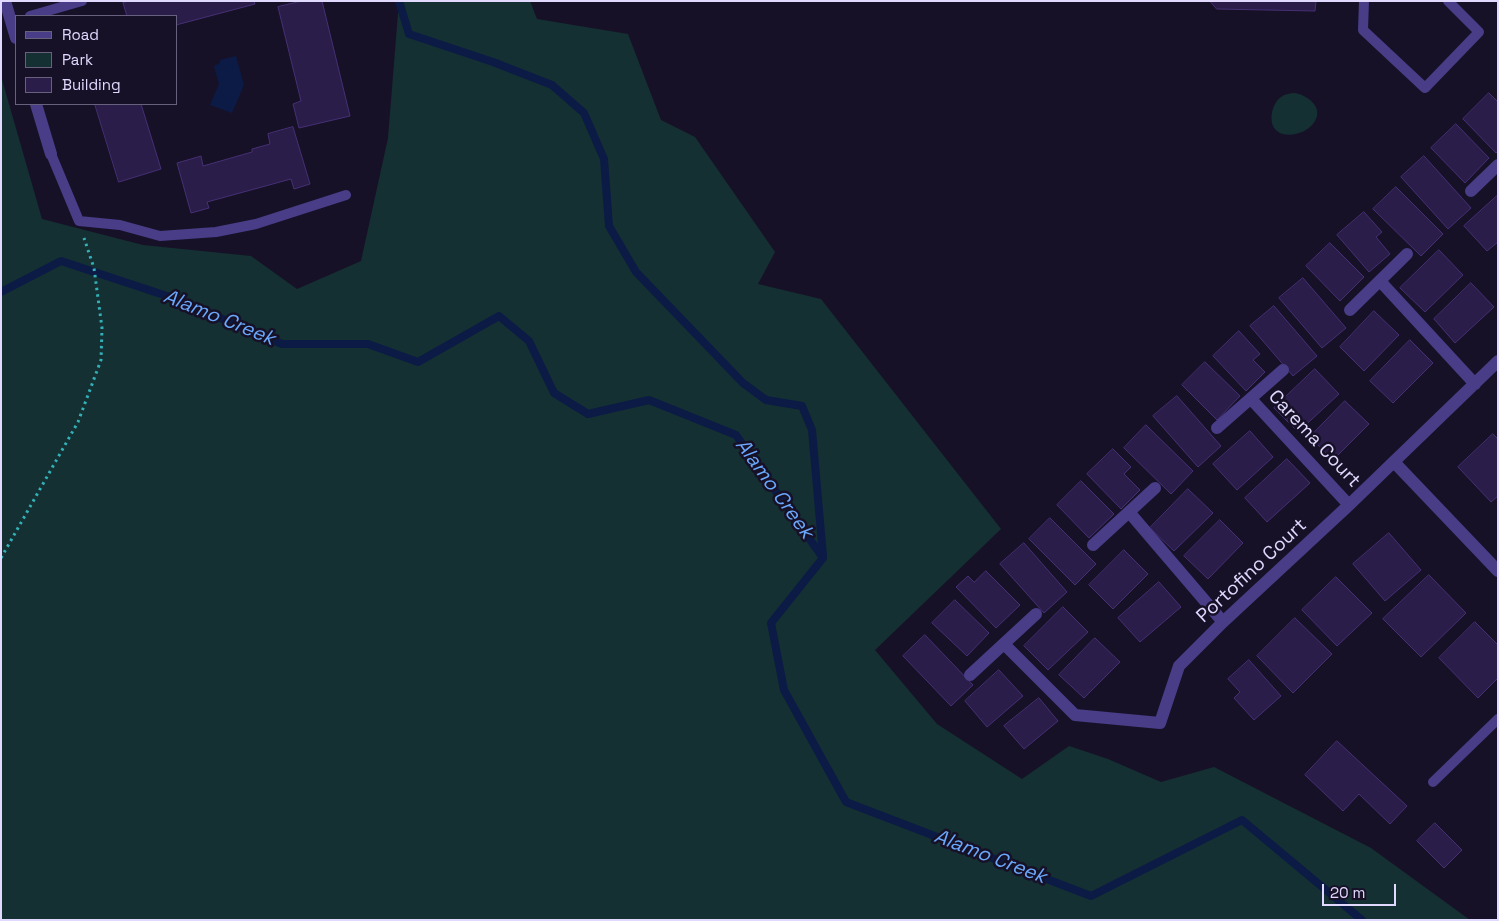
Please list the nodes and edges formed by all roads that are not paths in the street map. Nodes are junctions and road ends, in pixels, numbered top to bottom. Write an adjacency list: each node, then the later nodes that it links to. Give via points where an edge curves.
1 (5, 1): 6 (street)
2 (82, 1): 5 (lane)
3 (1364, 1): 4 (lane, via 1363,30 1425,88 1479,32)
4 (1448, 1)
5 (33, 15)
6 (14, 21)
7 (36, 105): 8 (street)
8 (51, 154): 11 (lane, via 79,221 120,225 160,236 216,232 256,224)
9 (1498, 165): 10 (street)
10 (1471, 191)
11 (346, 195)
12 (1407, 254): 13 (street)
13 (1380, 281): 14 (street); 17 (street)
14 (1350, 310)
15 (1498, 361): 17 (street, Portofino Court)
16 (1283, 370): 18 (street, Carema Court)
17 (1475, 384): 20 (street, Portofino Court)
18 (1251, 399): 19 (street, Carema Court); 22 (street, Carema Court)
19 (1217, 428)
20 (1394, 462): 22 (street, Portofino Court); 25 (street)
21 (1155, 488): 23 (street)
22 (1349, 505): 27 (street, Portofino Court)
23 (1130, 512): 24 (street); 27 (street)
24 (1093, 545)
25 (1498, 572)
26 (1036, 614): 28 (street)
27 (1223, 622): 28 (street, Portofino Court, via 1179,666 1160,723 1075,715)
28 (1004, 644): 29 (street)
29 (970, 675)
30 (1498, 719): 31 (lane)
31 (1433, 782)

